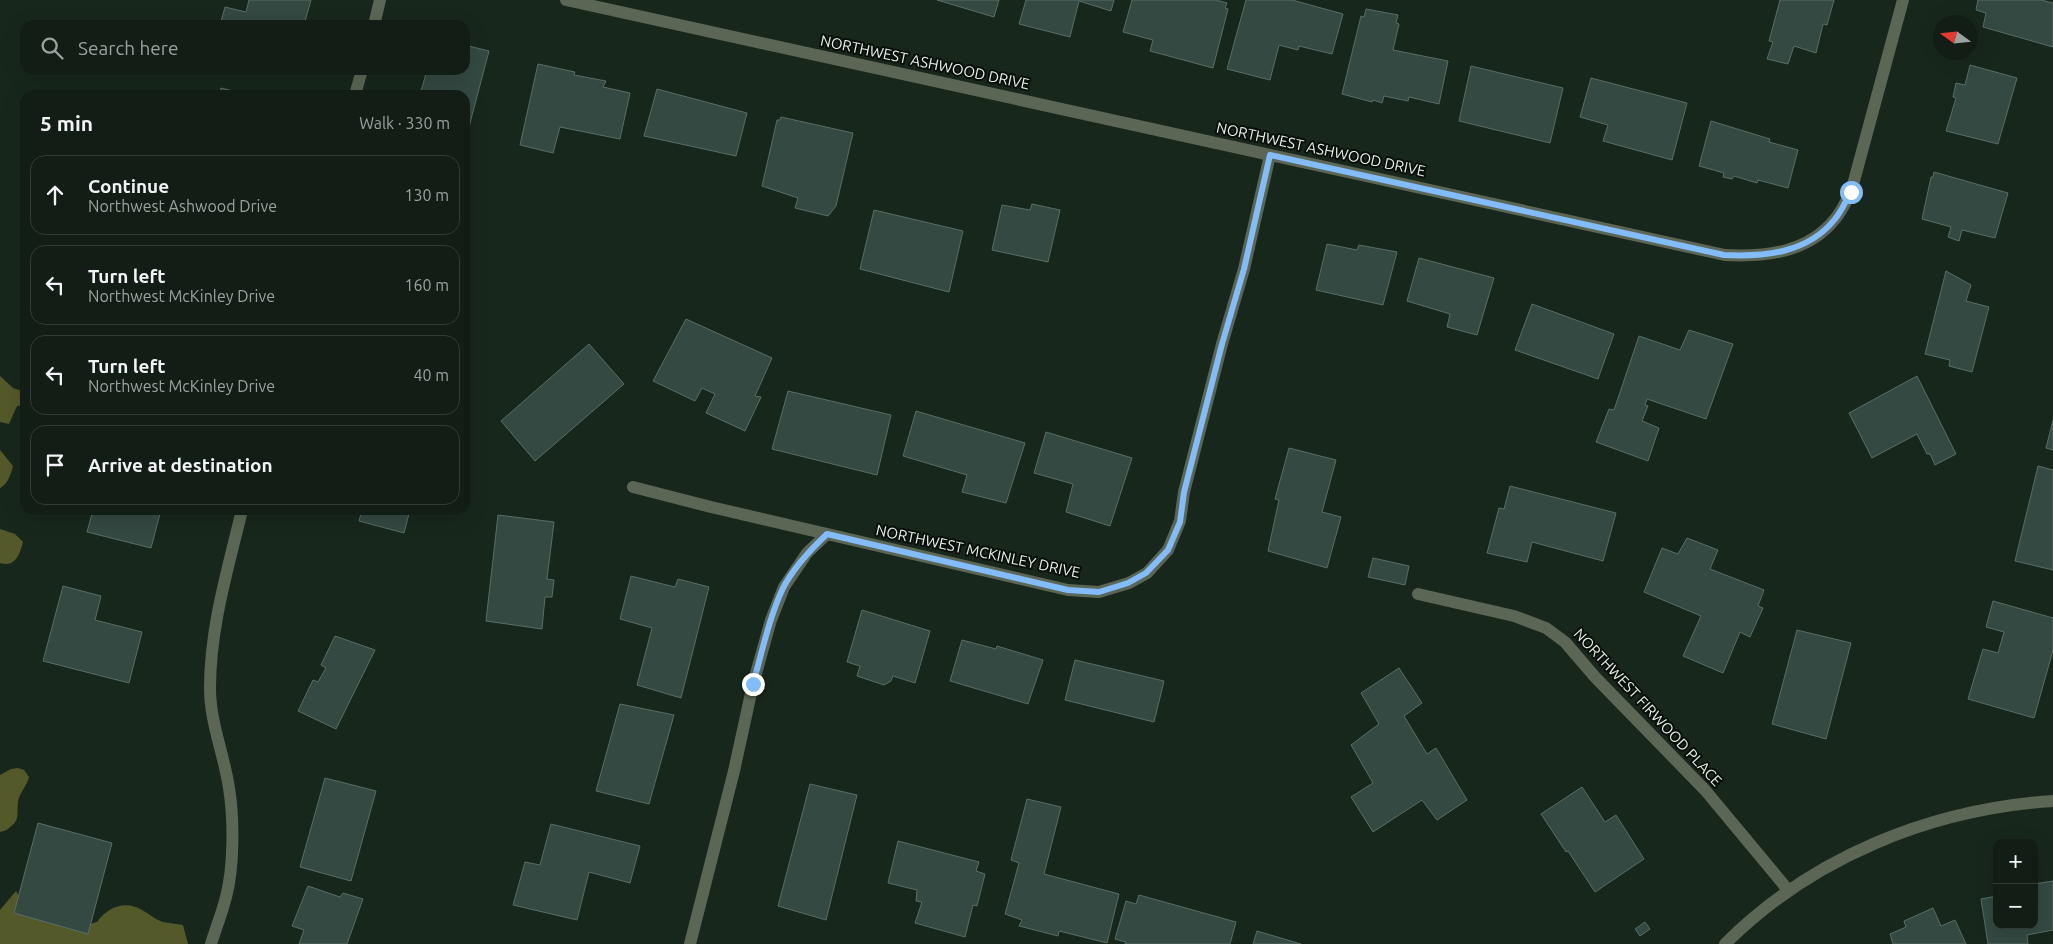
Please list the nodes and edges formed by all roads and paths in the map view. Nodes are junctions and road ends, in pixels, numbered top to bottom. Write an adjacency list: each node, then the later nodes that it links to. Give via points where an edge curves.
1 (380, 0): 4 (street)
2 (566, 0): 7 (street, NORTHWEST ASHWOOD DRIVE)
3 (1903, 0): 7 (street, NORTHWEST ASHWOOD DRIVE, via 1851,192 1836,219 1812,240 1784,252 1724,255)
4 (375, 20)
5 (361, 75): 6 (street)
6 (356, 90)
7 (1270, 155): 10 (street, NORTHWEST MCKINLEY DRIVE, via 1244,269 1184,492 1180,522 1168,550 1146,573 1128,583 1099,592 1068,590)
8 (633, 487): 10 (street, NORTHWEST MCKINLEY DRIVE)
9 (241, 515): 14 (street, via 216,614 211,652 214,728 229,788 233,842 226,896)
10 (827, 534): 15 (street, via 807,553 784,587 771,620)
11 (1418, 594): 13 (street, NORTHWEST FIRWOOD PLACE, via 1514,616 1546,628 1565,642 1595,678 1705,790)
12 (2053, 800): 13 (street, via 1968,812 1898,833 1842,858)
13 (1789, 891): 16 (street)
14 (211, 944)
15 (690, 944)
16 (1725, 944)

